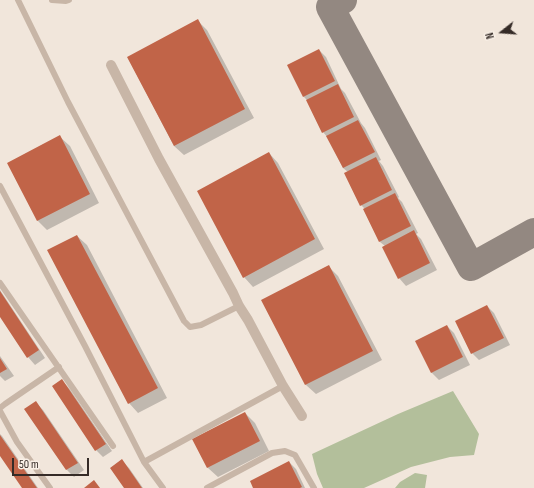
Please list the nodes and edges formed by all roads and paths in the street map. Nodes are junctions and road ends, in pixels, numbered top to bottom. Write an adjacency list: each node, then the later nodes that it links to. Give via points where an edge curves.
1 (18, 0): 7 (lane, via 68,102 184,321 190,327 200,325)
2 (52, 0): 3 (lane)
3 (69, 0)
4 (111, 65): 7 (street)
5 (0, 186): 13 (lane)
6 (0, 282): 8 (lane)
7 (239, 306): 9 (street)
8 (59, 367): 10 (lane, via 4,404); 12 (lane)
9 (283, 386): 11 (street); 13 (lane)
10 (0, 410): 14 (lane, via 16,442)
11 (302, 416)
12 (113, 446)
13 (144, 462): 15 (lane)
14 (50, 488)
15 (163, 488)
16 (207, 488): 17 (lane, via 272,453 285,451 295,455)
17 (314, 488)

